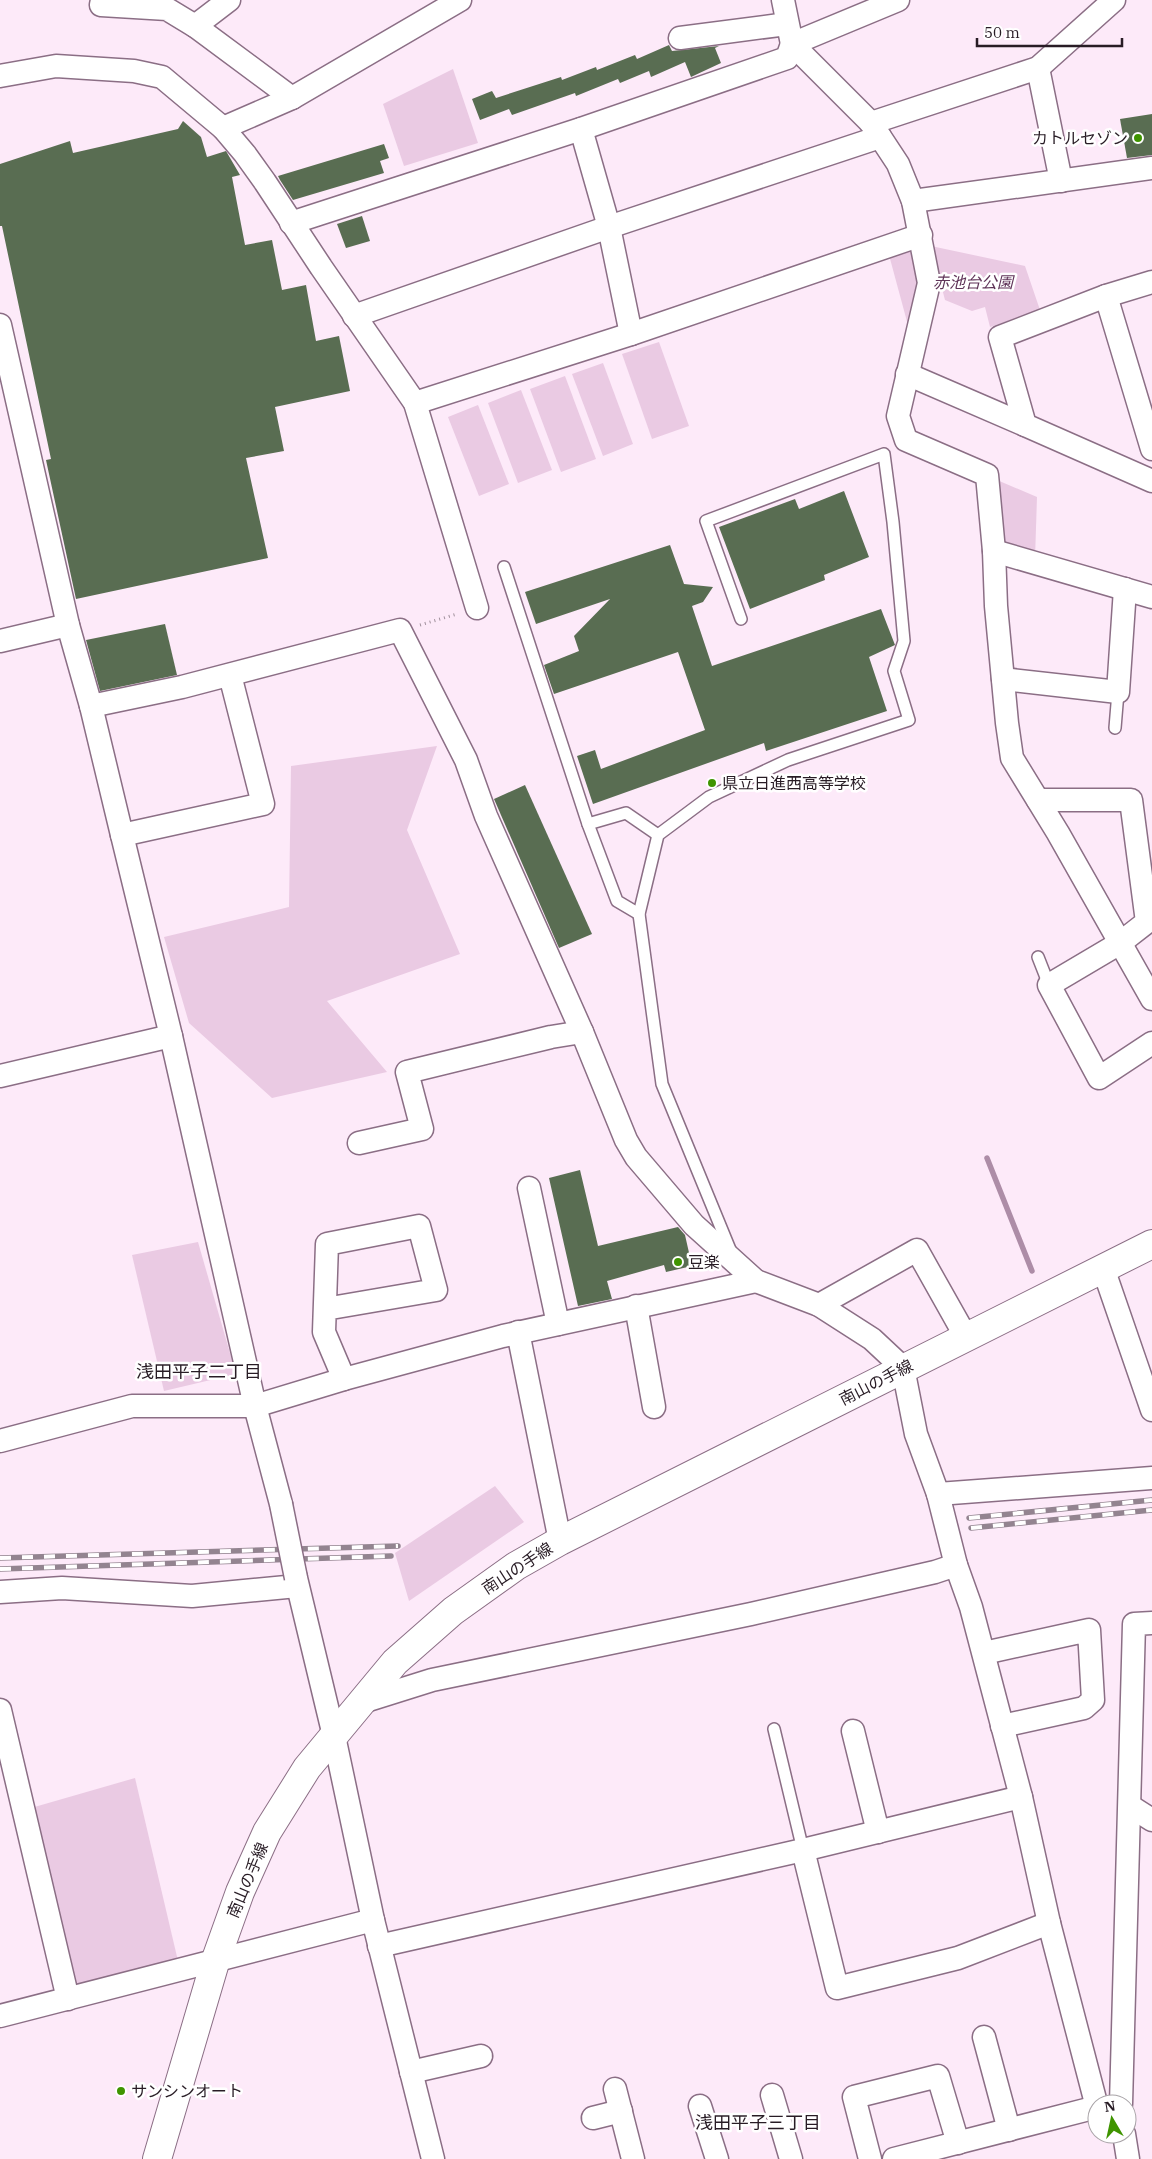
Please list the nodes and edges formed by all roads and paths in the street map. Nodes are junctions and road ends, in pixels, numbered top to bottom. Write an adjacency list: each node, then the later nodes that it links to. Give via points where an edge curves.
1 (102, 0): 7 (street, via 101,5 166,9)
2 (229, 0): 7 (street)
3 (460, 0): 12 (street)
4 (783, 0): 8 (street)
5 (898, 0): 8 (street)
6 (1114, 0): 10 (street)
7 (195, 26): 12 (street)
8 (790, 34): 9 (street); 14 (street, via 787,58); 15 (street)
9 (680, 38)
10 (1038, 68): 15 (street); 17 (street)
11 (0, 76): 13 (street, via 56,66 134,71 162,77)
12 (292, 98): 13 (street)
13 (223, 128): 19 (street, via 245,154)
14 (581, 129): 19 (street); 20 (street)
15 (875, 130): 18 (street, via 898,164); 20 (street)
16 (1152, 168): 17 (street)
17 (1060, 181): 18 (street)
18 (914, 201): 21 (street)
19 (291, 222): 24 (street)
20 (609, 227): 24 (street); 26 (street)
21 (921, 235): 26 (street); 27 (street, via 929,283)
22 (1152, 282): 23 (street)
23 (1106, 296): 29 (street, via 1000,337); 30 (street)
24 (354, 316): 28 (street)
25 (0, 325): 39 (street)
26 (631, 334): 28 (street)
27 (907, 374): 29 (street); 32 (street, via 898,416 906,440 987,475)
28 (415, 403): 36 (street)
29 (1025, 425): 31 (street)
30 (1152, 449)
31 (1152, 481)
32 (994, 551): 34 (street); 43 (street)
33 (504, 567): 48 (lane)
34 (1125, 589): 35 (street); 44 (street)
35 (1152, 597)
36 (477, 608)
37 (452, 615): 40 (path)
38 (741, 619): 50 (lane, via 706,521 884,454 904,641 894,671 909,720 788,760 709,797)
39 (68, 625): 41 (street); 45 (street)
40 (400, 630): 42 (street); 56 (street, via 466,760 486,816)
41 (0, 641)
42 (230, 675): 45 (street); 49 (street, via 263,804)
43 (1003, 679): 44 (street); 47 (street, via 1012,758)
44 (1118, 692): 46 (lane)
45 (91, 706): 49 (street)
46 (1115, 728)
47 (1038, 800): 52 (street); 52 (street, via 1131,800 1147,922)
48 (588, 824): 50 (lane, via 626,813); 51 (lane, via 617,901)
49 (122, 835): 57 (street)
50 (658, 835): 51 (lane)
51 (639, 914): 63 (lane, via 662,1084)
52 (1120, 943): 54 (street); 55 (street)
53 (1038, 957): 54 (lane)
54 (1049, 985): 58 (street, via 1099,1078)
55 (1152, 999)
56 (582, 1032): 60 (street, via 407,1072 422,1129); 63 (street, via 636,1157 694,1225)
57 (171, 1036): 59 (street); 75 (street)
58 (1152, 1043)
59 (0, 1076)
60 (359, 1143)
61 (529, 1188): 69 (street)
62 (1152, 1244): 64 (street, 南山の手線)
63 (734, 1261): 65 (street)
64 (1103, 1268): 71 (street, 南山の手線); 74 (street)
65 (756, 1281): 66 (street); 67 (street)
66 (820, 1305): 71 (street, via 917,1250); 72 (street, via 872,1339)
67 (636, 1306): 69 (street); 76 (street)
68 (325, 1309): 68 (street, via 436,1290 419,1226 326,1244); 73 (street, via 324,1332)
69 (558, 1324): 70 (street)
70 (518, 1332): 73 (street); 81 (street)
71 (966, 1337): 72 (street, 南山の手線)
72 (903, 1368): 80 (street, via 916,1434); 81 (street, 南山の手線)
73 (344, 1379): 75 (street)
74 (1147, 1384): 77 (street)
75 (255, 1406): 78 (street, via 132,1406); 83 (street, bridge, via 281,1504)
76 (654, 1407)
77 (1152, 1410)
78 (0, 1441)
79 (1152, 1478): 80 (street)
80 (938, 1494): 82 (street)
81 (560, 1541): 87 (street, 南山の手線, via 516,1566 453,1611 395,1662)
82 (956, 1565): 86 (street, via 972,1607); 87 (street, via 751,1614 432,1680)
83 (297, 1582): 84 (street, via 192,1596 62,1588); 92 (street)
84 (0, 1592)
85 (1152, 1623): 94 (street, via 1134,1624)
86 (984, 1653): 89 (street); 89 (street, via 1090,1630 1093,1700 1084,1708)
87 (362, 1702): 92 (street, 南山の手線)
88 (0, 1710): 102 (street)
89 (1002, 1726): 93 (street)
90 (774, 1729): 97 (lane)
91 (853, 1731): 96 (street)
92 (334, 1736): 98 (street); 101 (street, 南山の手線, via 307,1768 267,1832 240,1892)
93 (1021, 1797): 96 (street); 99 (street)
94 (1130, 1806): 95 (street); 109 (street)
95 (1152, 1820)
96 (878, 1832): 97 (street)
97 (803, 1850): 99 (street, via 837,1988 958,1958); 100 (street)
98 (373, 1920): 100 (street); 101 (street)
99 (1049, 1923): 108 (street)
100 (379, 1946): 106 (street)
101 (216, 1959): 102 (street); 118 (street, 南山の手線)
102 (68, 1999): 103 (street)
103 (0, 2016)
104 (984, 2037): 115 (street)
105 (481, 2056): 106 (street)
106 (411, 2072): 119 (street)
107 (615, 2089): 112 (street)
108 (1094, 2094)
109 (1121, 2094)
110 (772, 2095): 122 (street)
111 (1087, 2110): 115 (street)
112 (620, 2111): 113 (street); 120 (street)
113 (593, 2118)
114 (699, 2121): 121 (street)
115 (1009, 2130): 116 (street)
116 (958, 2143): 123 (street, via 938,2076 854,2097); 124 (street)
117 (1126, 2144): 125 (street)
118 (157, 2159)
119 (433, 2159)
120 (633, 2159)
121 (717, 2159)
122 (791, 2159)
123 (870, 2159)
124 (894, 2159)
125 (1128, 2159)

